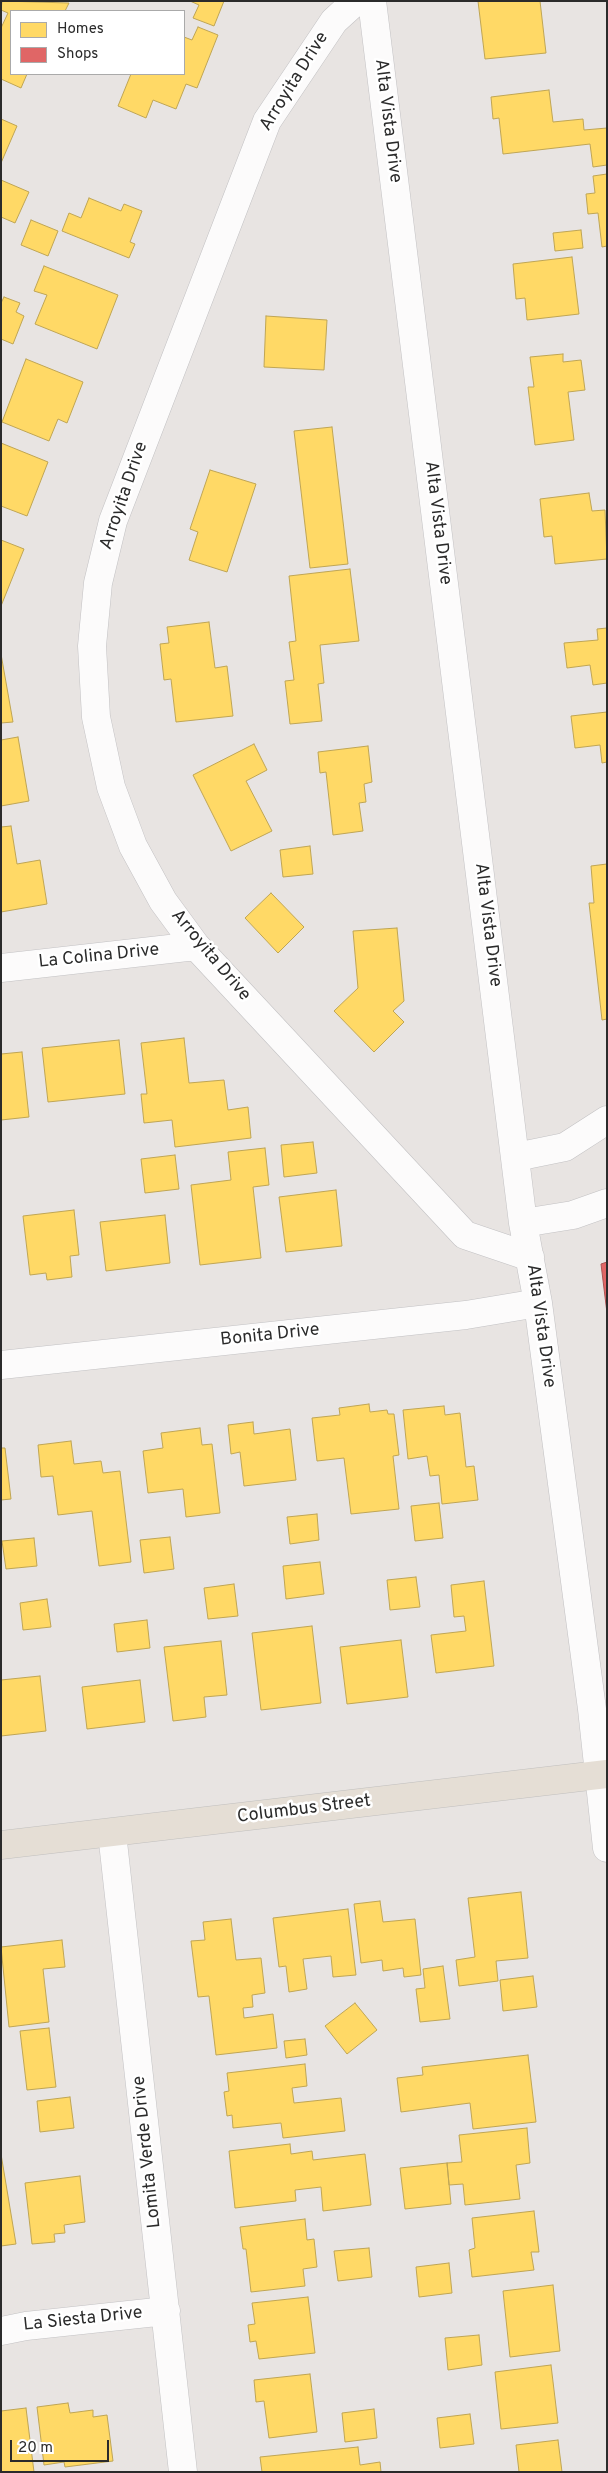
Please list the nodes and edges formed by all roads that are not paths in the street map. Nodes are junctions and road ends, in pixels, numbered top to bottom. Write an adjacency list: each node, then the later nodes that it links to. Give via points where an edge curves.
1 (356, 1): 3 (street, Arroyita Drive, via 334,21 267,121 113,521 98,583 92,646 96,717 111,786 133,846 163,901)
2 (372, 1): 6 (street, Alta Vista Drive)
3 (196, 946): 4 (street, La Colina Drive); 9 (street, Arroyita Drive, via 465,1235)
4 (1, 968)
5 (607, 1120): 6 (street, via 565,1147)
6 (516, 1157): 8 (street, Alta Vista Drive)
7 (607, 1203): 8 (street, via 573,1216)
8 (524, 1224): 9 (street, Alta Vista Drive)
9 (530, 1256): 10 (street, Alta Vista Drive)
10 (538, 1303): 11 (street, Bonita Drive, via 466,1315); 12 (street, Alta Vista Drive)
11 (1, 1365)
12 (603, 1775): 13 (main road, Columbus Street); 15 (street, Alta Vista Drive)
13 (112, 1833): 14 (main road, Columbus Street); 16 (street, Lomita Verde Drive)
14 (1, 1845)
15 (607, 1848)
16 (166, 2311): 17 (street, La Siesta Drive); 18 (street, Lomita Verde Drive)
17 (1, 2331)
18 (183, 2472)

